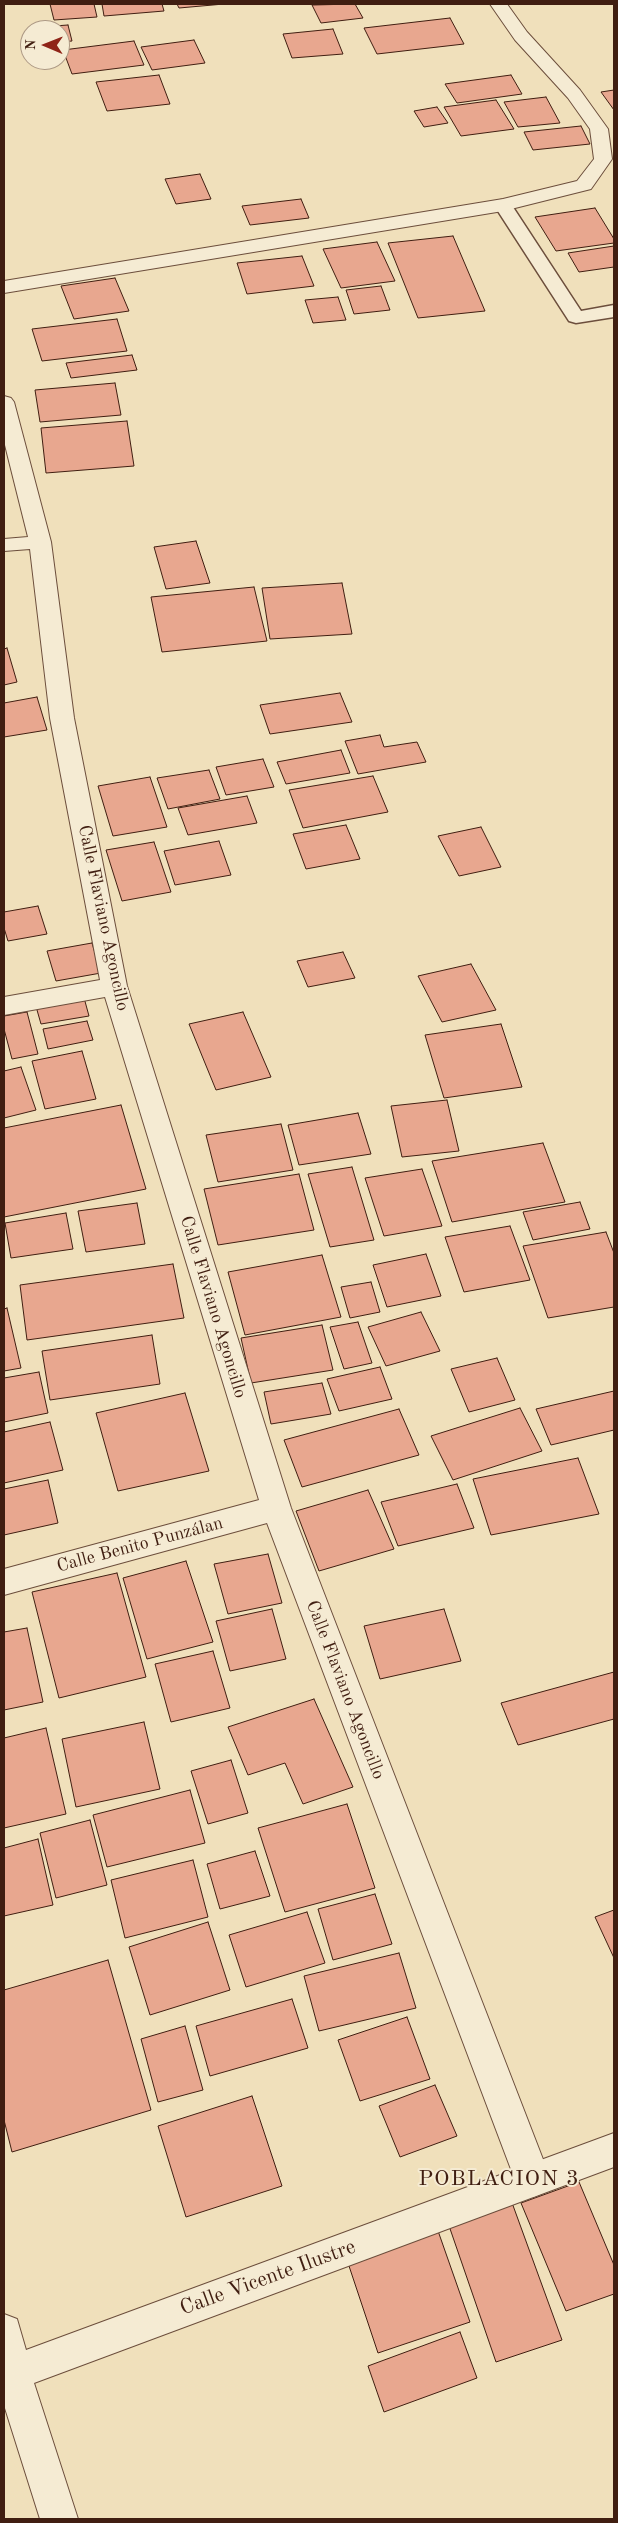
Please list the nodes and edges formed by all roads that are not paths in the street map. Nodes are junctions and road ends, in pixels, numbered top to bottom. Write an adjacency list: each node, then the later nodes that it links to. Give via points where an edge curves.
1 (498, 4): 2 (street, via 521,36 574,94 599,129)
2 (608, 158): 3 (street, via 584,185)
3 (503, 205): 4 (street); 5 (lane, via 576,317)
4 (4, 287)
5 (614, 310)
6 (4, 402): 7 (street, Calle Flaviano Agoncillo)
7 (40, 542): 8 (street); 9 (street, Calle Flaviano Agoncillo, via 62,718)
8 (4, 545)
9 (114, 986): 10 (street); 11 (street, Calle Flaviano Agoncillo)
10 (4, 1006)
11 (276, 1508): 12 (street, Calle Benito Punzálan); 14 (street, Calle Flaviano Agoncillo)
12 (4, 1582)
13 (614, 2150): 14 (street, Calle Vicente Ilustre)
14 (533, 2180): 16 (street, Calle Vicente Ilustre)
15 (4, 2332): 16 (street)
16 (8, 2374): 17 (street)
17 (59, 2519)

